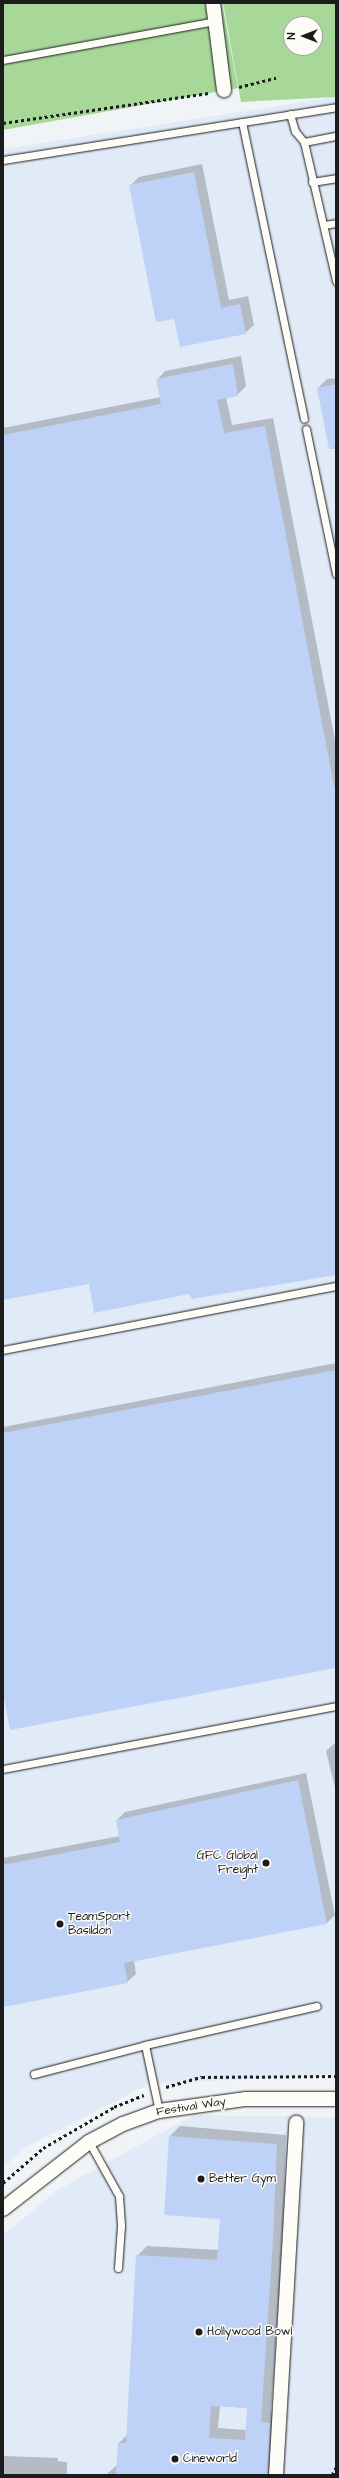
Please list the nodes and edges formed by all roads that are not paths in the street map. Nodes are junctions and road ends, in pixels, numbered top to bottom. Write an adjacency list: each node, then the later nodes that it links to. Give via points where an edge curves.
1 (213, 3): 2 (street)
2 (215, 21): 3 (lane); 4 (street)
3 (3, 60)
4 (224, 90)
5 (336, 107): 6 (lane)
6 (290, 114): 7 (lane); 9 (lane, via 295,131)
7 (242, 122): 10 (lane); 17 (lane)
8 (336, 136): 9 (lane)
9 (304, 142): 12 (lane)
10 (3, 160)
11 (336, 178): 12 (lane)
12 (312, 182): 14 (lane)
13 (336, 223): 14 (lane)
14 (324, 225): 15 (lane)
15 (334, 258): 16 (lane)
16 (336, 281)
17 (304, 419)
18 (306, 429): 19 (lane)
19 (336, 574)
20 (336, 1286): 21 (lane)
21 (3, 1350)
22 (336, 1706): 23 (lane)
23 (3, 1769)
24 (317, 2006): 25 (lane)
25 (145, 2045): 26 (lane); 28 (lane)
26 (34, 2074)
27 (336, 2099): 28 (street, Festival Way, via 246,2099)
28 (159, 2111): 30 (street, Festival Way, via 123,2124)
29 (296, 2123): 33 (street)
30 (89, 2142): 31 (street, Festival Way); 32 (lane, via 119,2196 121,2226)
31 (3, 2209)
32 (118, 2268)
33 (276, 2475)

